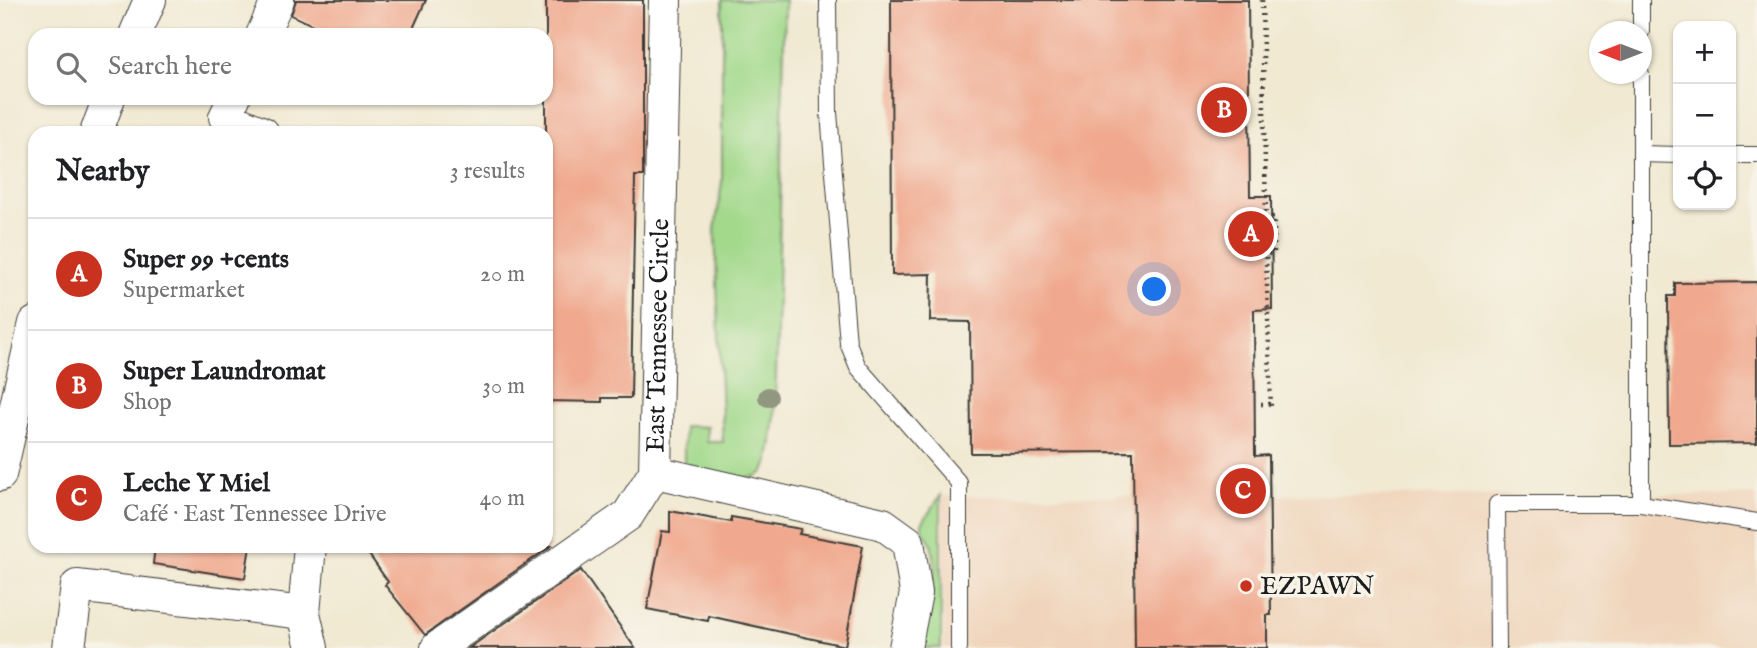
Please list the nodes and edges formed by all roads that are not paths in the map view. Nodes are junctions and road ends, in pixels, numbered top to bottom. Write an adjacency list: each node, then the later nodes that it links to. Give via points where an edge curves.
1 (150, 0): 7 (street)
2 (278, 0): 8 (street)
3 (665, 0): 19 (street, East Tennessee Circle)
4 (828, 0): 29 (lane, via 829,113 848,343 858,367 960,483)
5 (1641, 0): 6 (lane)
6 (1641, 21)
7 (138, 28)
8 (265, 28)
9 (1641, 84): 14 (lane)
10 (106, 105): 12 (street)
11 (231, 105): 13 (street, via 225,117)
12 (99, 126)
13 (246, 126)
14 (1641, 154): 15 (lane); 21 (lane)
15 (1673, 155)
16 (1736, 155): 17 (lane)
17 (1757, 155)
18 (28, 355): 20 (street)
19 (655, 472): 27 (street, East Tennessee Circle, via 628,515); 28 (street, via 883,524 908,542 916,593)
20 (0, 475)
21 (1641, 504): 22 (lane); 30 (lane, via 1497,504)
22 (1757, 522)
23 (309, 553): 24 (street)
24 (304, 613): 25 (street, via 77,586); 26 (street)
25 (69, 648)
26 (312, 648)
27 (437, 648)
28 (905, 648)
29 (959, 648)
30 (1498, 648)

